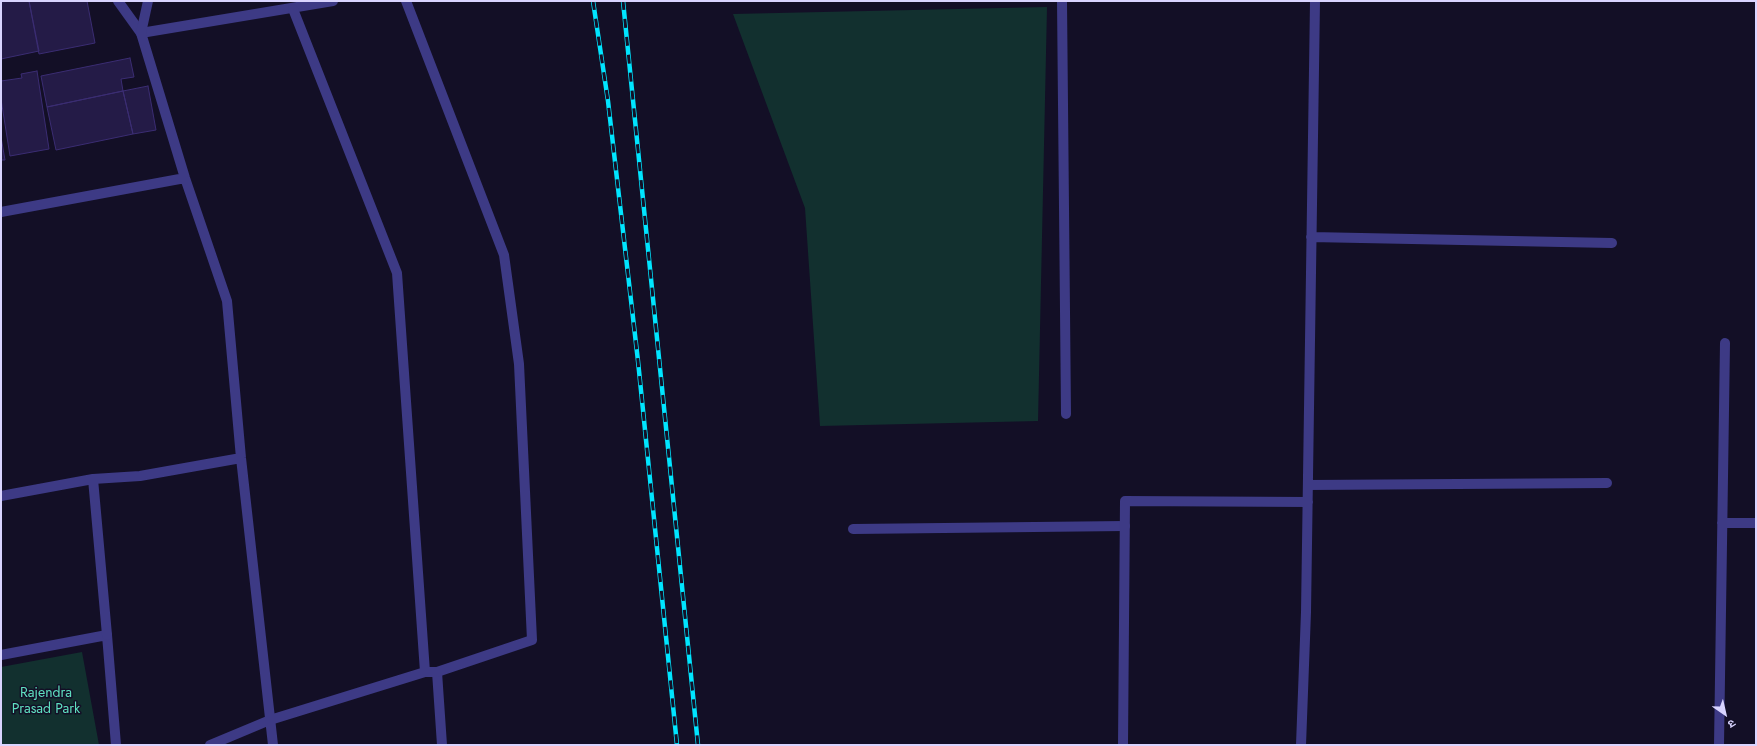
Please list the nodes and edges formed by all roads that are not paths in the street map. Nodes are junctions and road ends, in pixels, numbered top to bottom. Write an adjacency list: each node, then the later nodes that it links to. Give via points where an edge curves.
1 (118, 1): 8 (street)
2 (148, 1): 8 (street)
3 (333, 1): 7 (street)
4 (406, 1): 28 (street, via 504,255 519,364 532,640)
5 (1062, 1): 14 (street)
6 (1315, 1): 11 (street)
7 (293, 9): 8 (street); 27 (street, via 397,273)
8 (141, 33): 9 (street)
9 (185, 178): 10 (street); 15 (street, via 227,301)
10 (1, 212)
11 (1311, 237): 12 (street); 18 (street)
12 (1612, 243)
13 (1725, 343): 21 (street)
14 (1066, 414)
15 (242, 458): 16 (street, via 140,476); 29 (street)
16 (93, 479): 19 (street); 25 (street)
17 (1607, 483): 18 (street)
18 (1308, 485): 20 (street)
19 (1, 496)
20 (1308, 502): 23 (street, via 1125,502); 35 (street)
21 (1722, 523): 22 (street); 36 (street)
22 (1756, 523)
23 (1125, 526): 24 (street); 34 (street)
24 (853, 529)
25 (107, 635): 26 (street); 30 (street)
26 (1, 655)
27 (425, 672): 28 (street); 29 (street)
28 (437, 672): 33 (street)
29 (270, 720): 31 (street); 32 (street)
30 (116, 745)
31 (210, 745)
32 (273, 745)
33 (442, 745)
34 (1123, 745)
35 (1301, 745)
36 (1719, 745)

